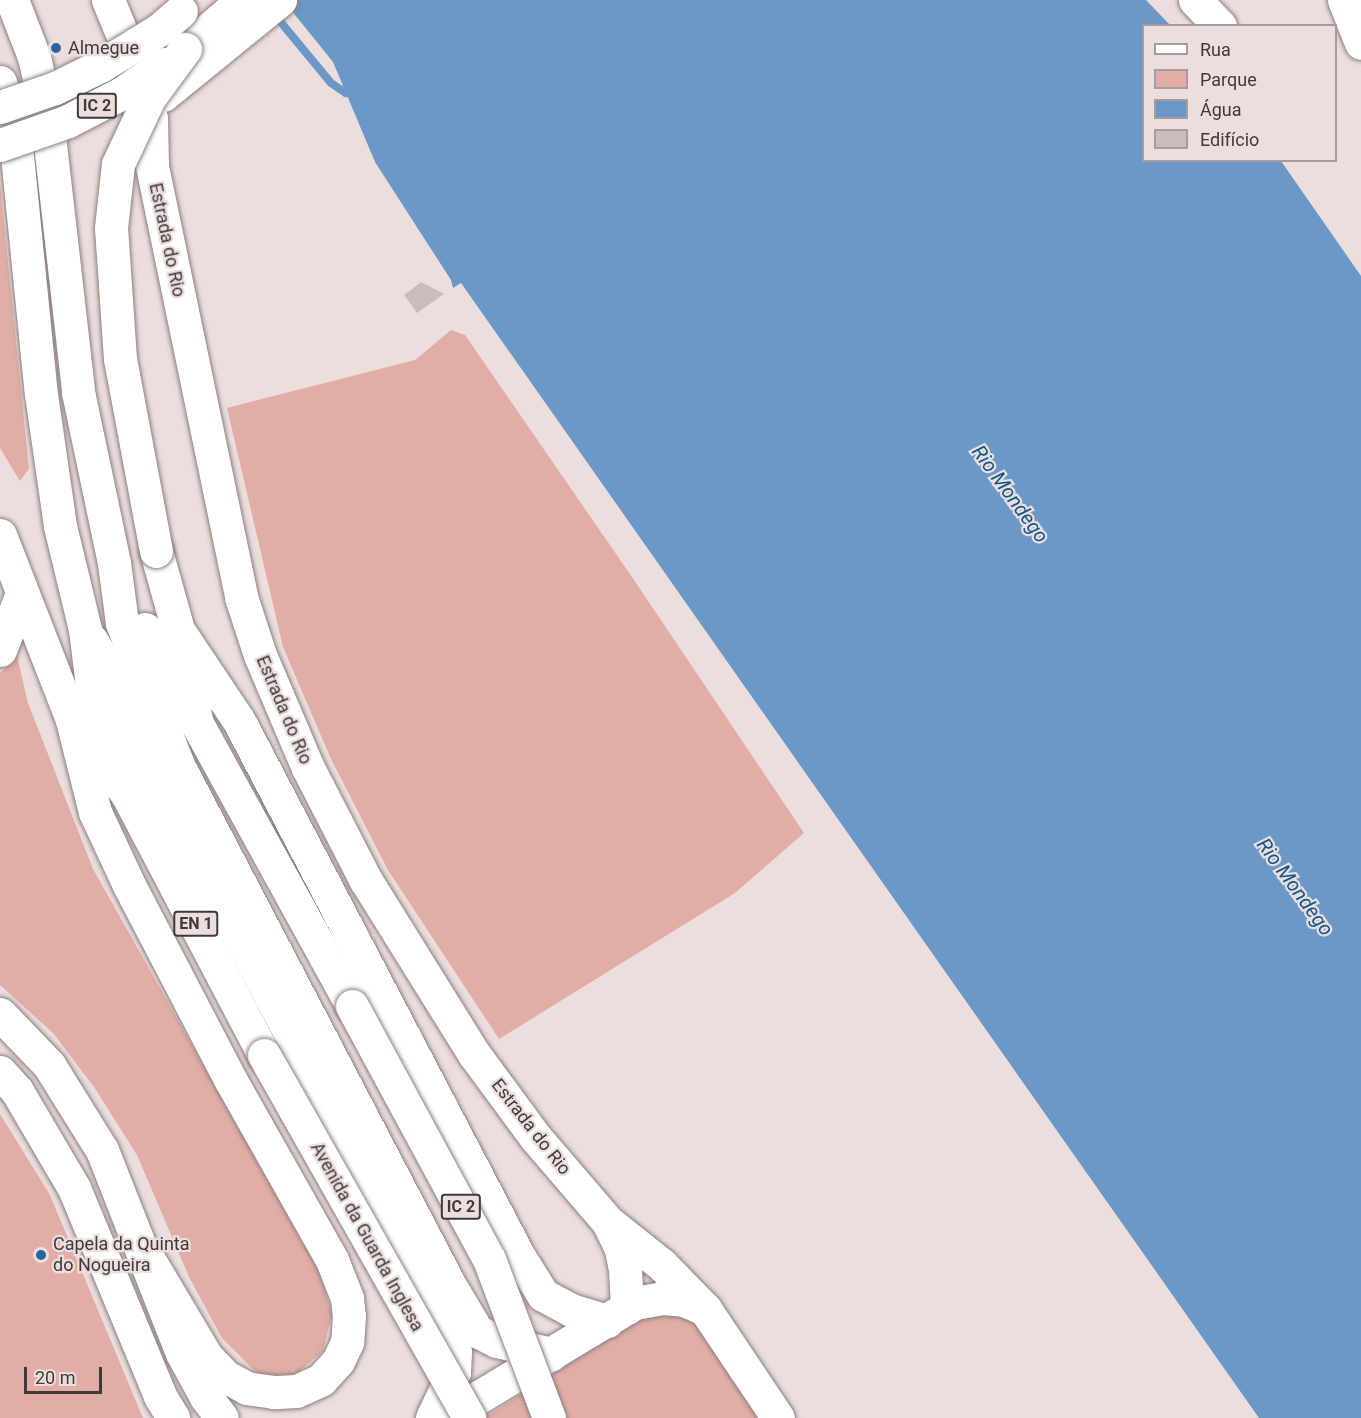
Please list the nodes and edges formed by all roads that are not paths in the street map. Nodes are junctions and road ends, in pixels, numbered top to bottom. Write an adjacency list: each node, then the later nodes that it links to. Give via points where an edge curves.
1 (12, 0): 16 (main road, via 34,57 46,109 78,392)
2 (108, 0): 12 (main road, Estrada do Rio)
3 (194, 0): 13 (main road, IC 2, bridge, via 159,30 102,65 55,88)
4 (243, 0): 10 (main road, IC 2)
5 (280, 0): 10 (main road)
6 (1195, 0): 8 (main road)
7 (1344, 0): 9 (main road)
8 (1218, 24)
9 (1361, 43)
10 (197, 54): 12 (main road); 14 (main road, IC 2, bridge, via 68,121); 19 (main road, bridge, via 148,98 118,164 111,228 120,360 156,551)
11 (0, 82): 18 (main road, via 14,125 41,394 60,526)
12 (153, 101): 26 (main road, Estrada do Rio, via 152,166 242,597 260,655 308,768 365,879 474,1054 536,1138)
13 (0, 107)
14 (0, 145)
15 (0, 535): 17 (main road)
16 (114, 563): 22 (main road, via 160,660); 30 (main road, via 122,623 179,767 449,1284 477,1330 497,1341)
17 (22, 593): 20 (main road); 21 (main road)
18 (85, 629): 23 (main road, via 93,694); 33 (main road, via 117,684 160,789 449,1331 455,1352 454,1372)
19 (178, 630): 22 (main road); 29 (main road, via 239,721 518,1255 543,1295 571,1310)
20 (0, 650)
21 (72, 720): 23 (main road); 27 (main road, via 95,812 129,885 230,1079 332,1260 347,1298 349,1316 347,1342 338,1361 321,1380 296,1391 247,1388 226,1377 206,1356)
22 (197, 724): 36 (main road, IC 2, bridge, via 489,1259)
23 (127, 794): 35 (main road, Avenida da Guarda Inglesa / EN 1, bridge, via 264,1055)
24 (0, 1014): 27 (main road, via 49,1065 75,1105 102,1150)
25 (0, 1072): 31 (main road, via 17,1091 74,1188 160,1396)
26 (608, 1222): 28 (main road, Estrada do Rio, via 662,1265); 29 (main road, Estrada do Rio, via 623,1259)
27 (143, 1250): 32 (main road, via 182,1353)
28 (705, 1309): 29 (main road, via 684,1300 662,1298 635,1303); 37 (main road, Estrada do Rio)
29 (617, 1314): 30 (main road)
30 (551, 1354): 34 (main road)
31 (173, 1418)
32 (222, 1418)
33 (432, 1418)
34 (444, 1418)
35 (469, 1418)
36 (549, 1418)
37 (778, 1418)

